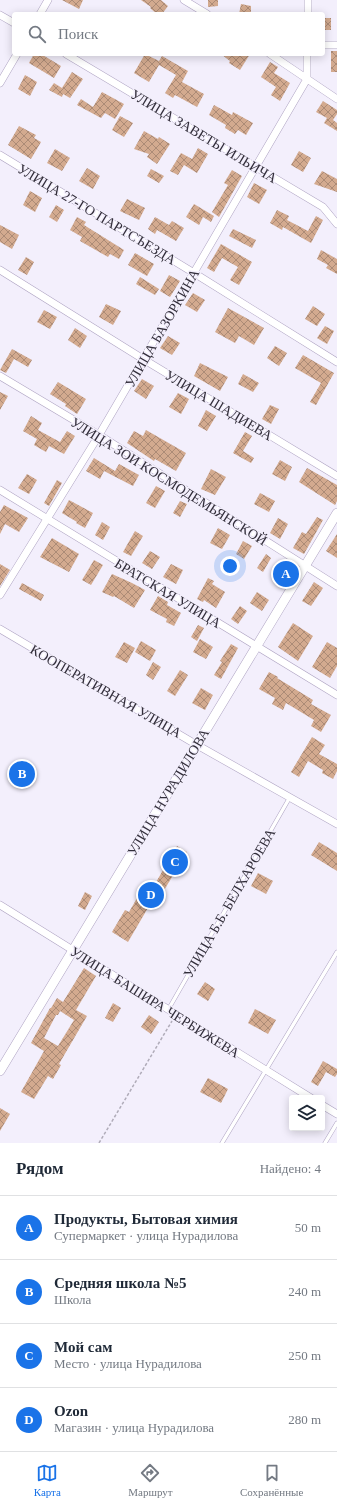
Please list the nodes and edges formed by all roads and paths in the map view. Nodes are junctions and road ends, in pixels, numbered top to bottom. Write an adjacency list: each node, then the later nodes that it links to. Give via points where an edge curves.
1 (48, 0): 4 (street)
2 (184, 0): 5 (street)
3 (308, 0): 6 (street)
4 (41, 12)
5 (204, 12)
6 (308, 12)
7 (0, 15): 8 (street)
8 (12, 22)
9 (325, 45): 10 (street)
10 (337, 46)
11 (16, 56): 16 (street)
12 (69, 56): 19 (street, УЛИЦА ЗАВЕТЫ ИЛЬИЧА)
13 (273, 56): 15 (street)
14 (307, 56): 15 (street)
15 (307, 80): 17 (street); 19 (street, УЛИЦА БАЗОРКИНА)
16 (0, 83)
17 (337, 99)
18 (0, 155): 22 (street, УЛИЦА 27-ГО ПАРТСЪЕЗДА)
19 (256, 167): 20 (street, УЛИЦА ЗАВЕТЫ ИЛЬИЧА, via 323,207); 22 (street, УЛИЦА БАЗОРКИНА)
20 (337, 224)
21 (0, 270): 23 (street, УЛИЦА ШАДИЕВА)
22 (194, 273): 23 (street, УЛИЦА БАЗОРКИНА); 24 (street, УЛИЦА 27-ГО ПАРТСЪЕЗДА)
23 (143, 359): 26 (street, УЛИЦА БАЗОРКИНА); 27 (street, УЛИЦА ШАДИЕВА)
24 (337, 362)
25 (0, 376): 26 (street, УЛИЦА ЗОИ КОСМОДЕМЬЯНСКОЙ)
26 (99, 435): 30 (street, УЛИЦА БАЗОРКИНА); 31 (street, УЛИЦА ЗОИ КОСМОДЕМЬЯНСКОЙ)
27 (337, 476)
28 (0, 490): 30 (street, БРАТСКАЯ УЛИЦА)
29 (337, 513): 31 (street, УЛИЦА НУРАДИЛОВА)
30 (47, 520): 33 (street, УЛИЦА БАЗОРКИНА); 35 (street, БРАТСКАЯ УЛИЦА)
31 (305, 567): 32 (street, УЛИЦА ЗОИ КОСМОДЕМЬЯНСКОЙ); 35 (street, УЛИЦА НУРАДИЛОВА)
32 (337, 586)
33 (0, 595)
34 (0, 629): 37 (street, КООПЕРАТИВНАЯ УЛИЦА)
35 (257, 646): 36 (street, БРАТСКАЯ УЛИЦА); 37 (street, УЛИЦА НУРАДИЛОВА)
36 (337, 695)
37 (197, 745): 38 (street, КООПЕРАТИВНАЯ УЛИЦА); 41 (street, УЛИЦА НУРАДИЛОВА)
38 (290, 797): 39 (street, КООПЕРАТИВНАЯ УЛИЦА); 43 (lane, УЛИЦА Б.Б. БЕЛХАРОЕВА)
39 (337, 824)
40 (0, 905): 41 (street, УЛИЦА БАШИРА ЧЕРБИЖЕВА)
41 (73, 950): 43 (street, УЛИЦА БАШИРА ЧЕРБИЖЕВА); 46 (street, УЛИЦА НУРАДИЛОВА)
42 (337, 952): 45 (lane)
43 (168, 1010): 44 (street, УЛИЦА БАШИРА ЧЕРБИЖЕВА)
44 (176, 1015): 45 (street, УЛИЦА БАШИРА ЧЕРБИЖЕВА); 51 (path)
45 (265, 1070): 47 (street, УЛИЦА БАШИРА ЧЕРБИЖЕВА); 52 (lane)
46 (0, 1071)
47 (306, 1095)
48 (325, 1107): 49 (street)
49 (337, 1114)
50 (337, 1123): 53 (lane)
51 (99, 1143)
52 (222, 1143)
53 (325, 1143)

